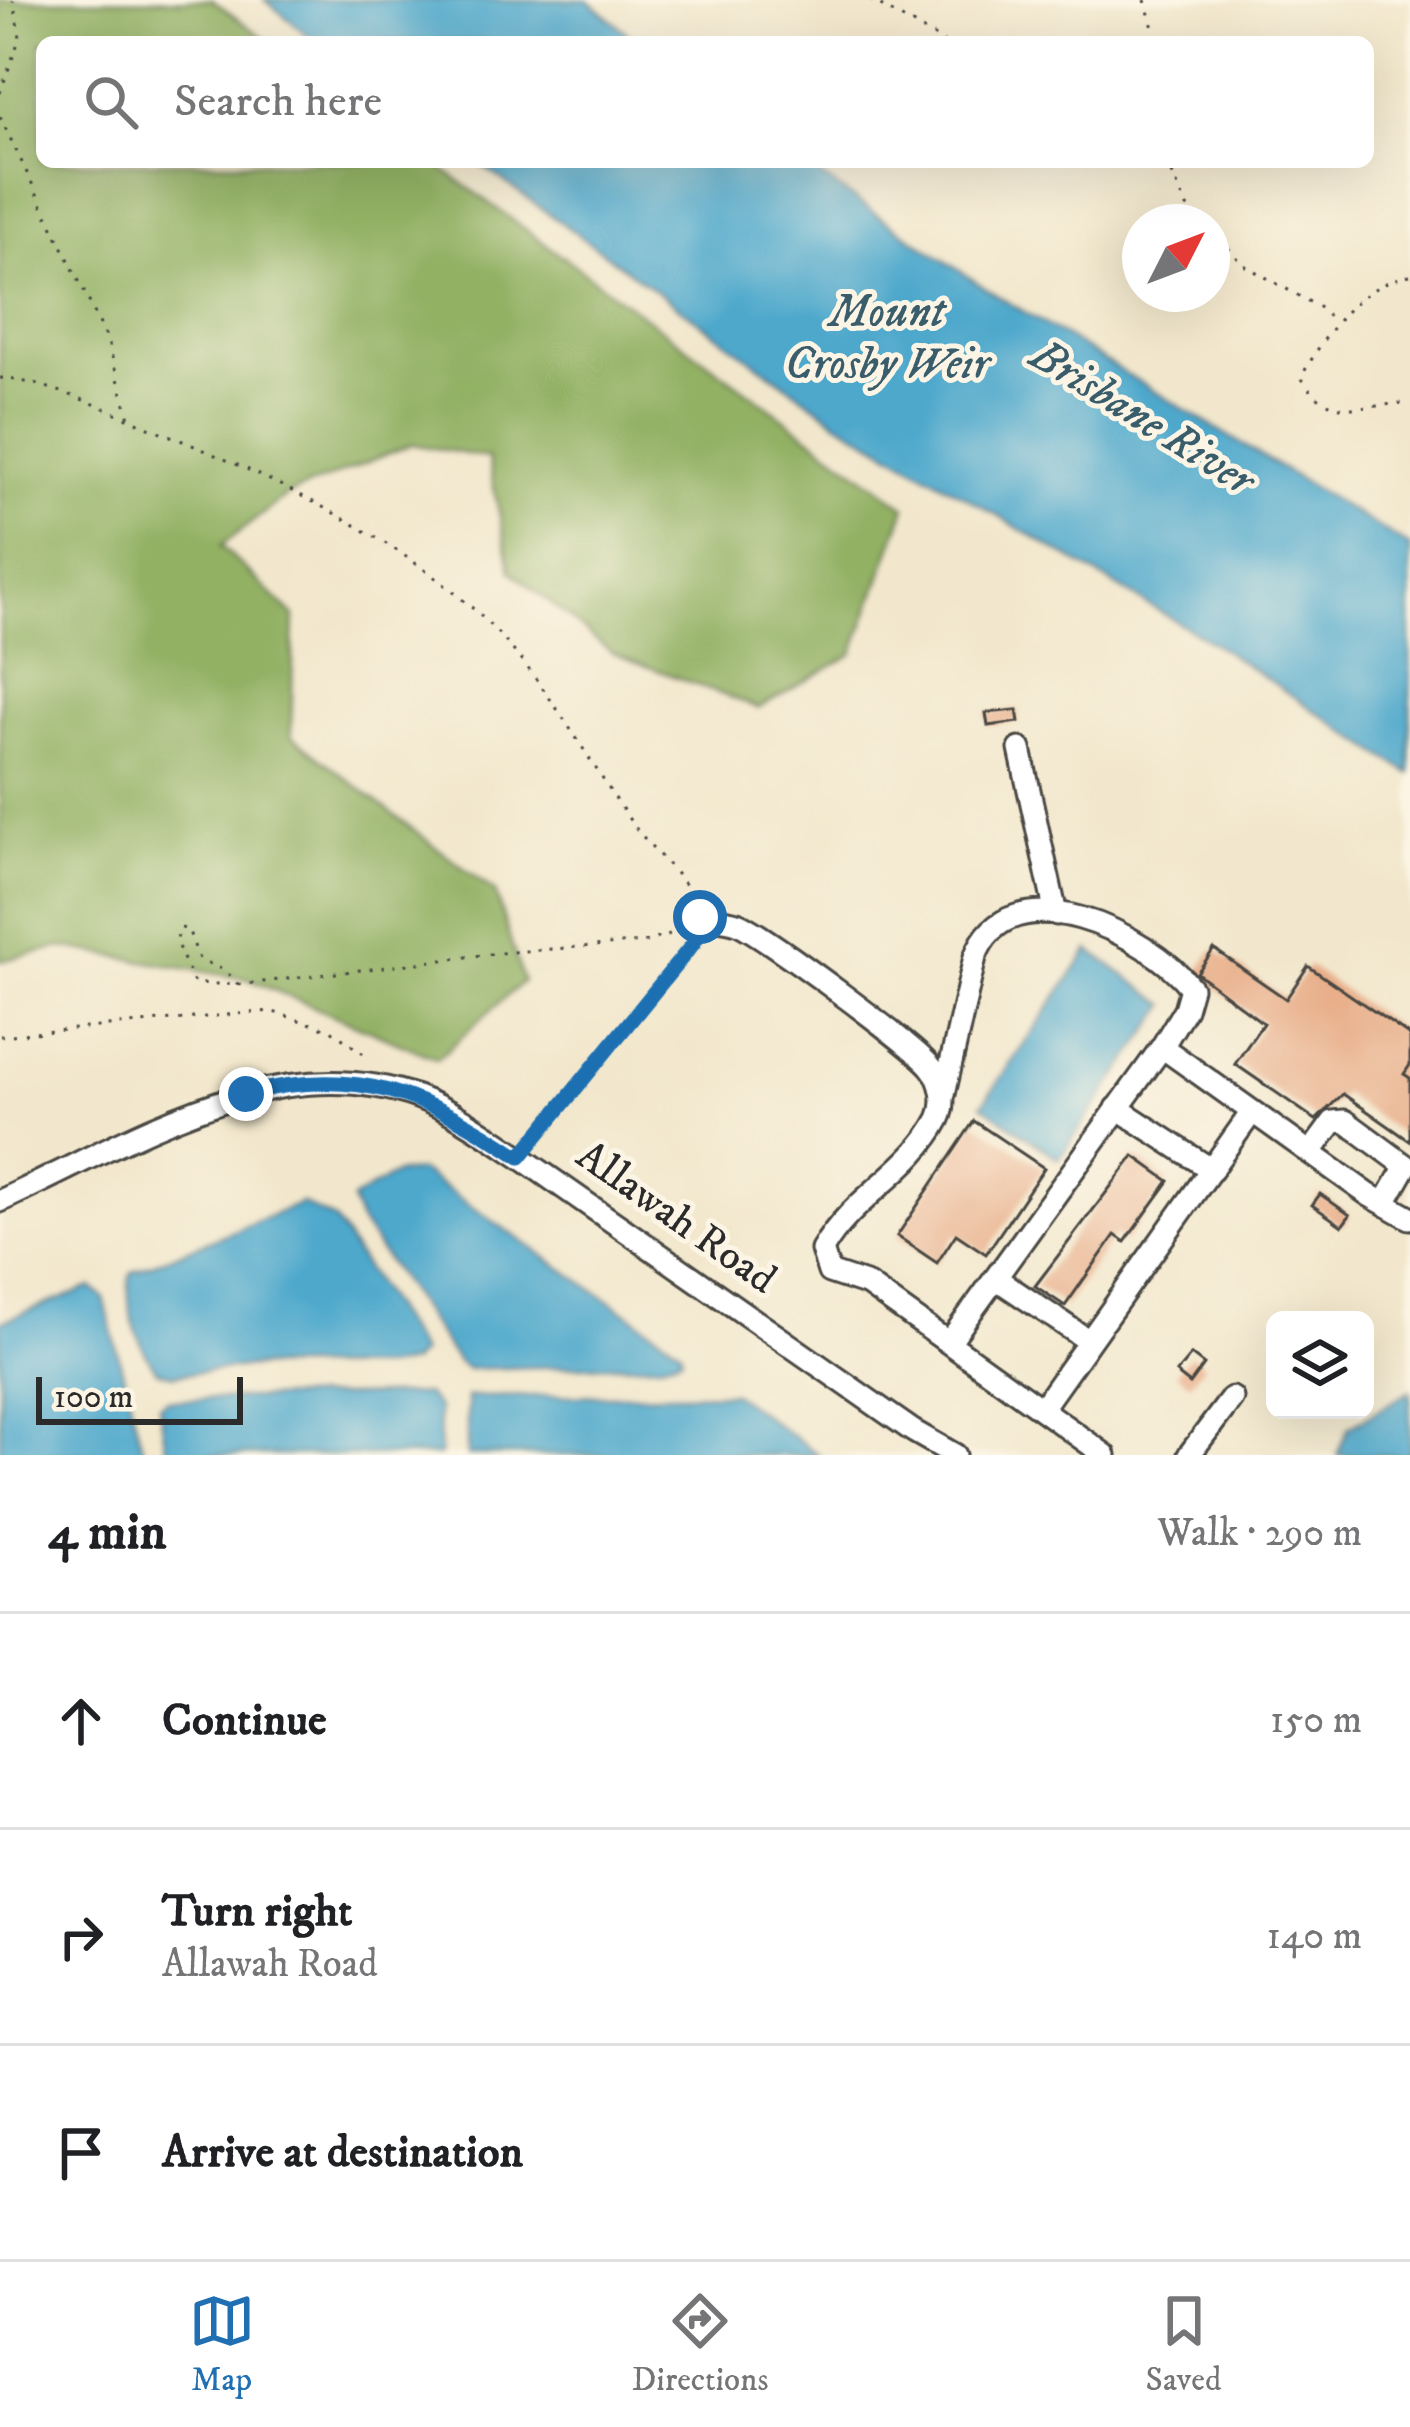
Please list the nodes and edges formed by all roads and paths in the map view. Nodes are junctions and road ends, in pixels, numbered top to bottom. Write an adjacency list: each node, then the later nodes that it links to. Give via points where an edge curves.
1 (13, 0): 6 (path, via 20,37)
2 (870, 0): 4 (path)
3 (1145, 0): 5 (path)
4 (933, 36)
5 (1155, 36)
6 (0, 93)
7 (0, 117): 15 (path, via 106,339)
8 (1171, 168): 9 (path)
9 (1186, 204)
10 (1230, 250): 12 (path)
11 (1410, 274): 12 (path, via 1384,281)
12 (1334, 323): 14 (path, via 1301,377 1310,392 1344,412)
13 (0, 378): 15 (path)
14 (1410, 403)
15 (129, 419): 18 (path, via 319,508 452,590 567,720 635,828 688,888)
16 (1020, 749): 17 (street)
17 (1056, 914): 21 (street, via 1123,932 1174,967 1190,988); 23 (street, via 997,923 982,937)
18 (700, 925): 19 (path, via 646,942); 23 (street, via 738,924 890,1032 933,1068); 27 (path)
19 (238, 985): 19 (path, via 194,982 176,942 180,928 188,929 199,959)
20 (0, 1036): 22 (path, via 270,1011 331,1030)
21 (1162, 1047): 24 (street); 25 (street)
22 (369, 1058)
23 (944, 1094): 33 (street, via 940,1117 822,1250 829,1272 868,1285)
24 (1118, 1108): 28 (street); 32 (street)
25 (1252, 1112): 26 (street); 28 (street)
26 (1311, 1152): 30 (street); 30 (street, via 1333,1121 1345,1121 1406,1166)
27 (520, 1157): 29 (street, Allawah Road, via 415,1096 314,1081 217,1104); 37 (street, Allawah Road)
28 (1211, 1170): 34 (street)
29 (0, 1201)
30 (1386, 1201): 31 (street)
31 (1410, 1218)
32 (998, 1279): 33 (street); 34 (street)
33 (950, 1341): 36 (street)
34 (1089, 1341): 36 (street)
35 (1232, 1398): 39 (street)
36 (1042, 1408): 38 (street)
37 (955, 1455)
38 (1105, 1455)
39 (1189, 1455)

